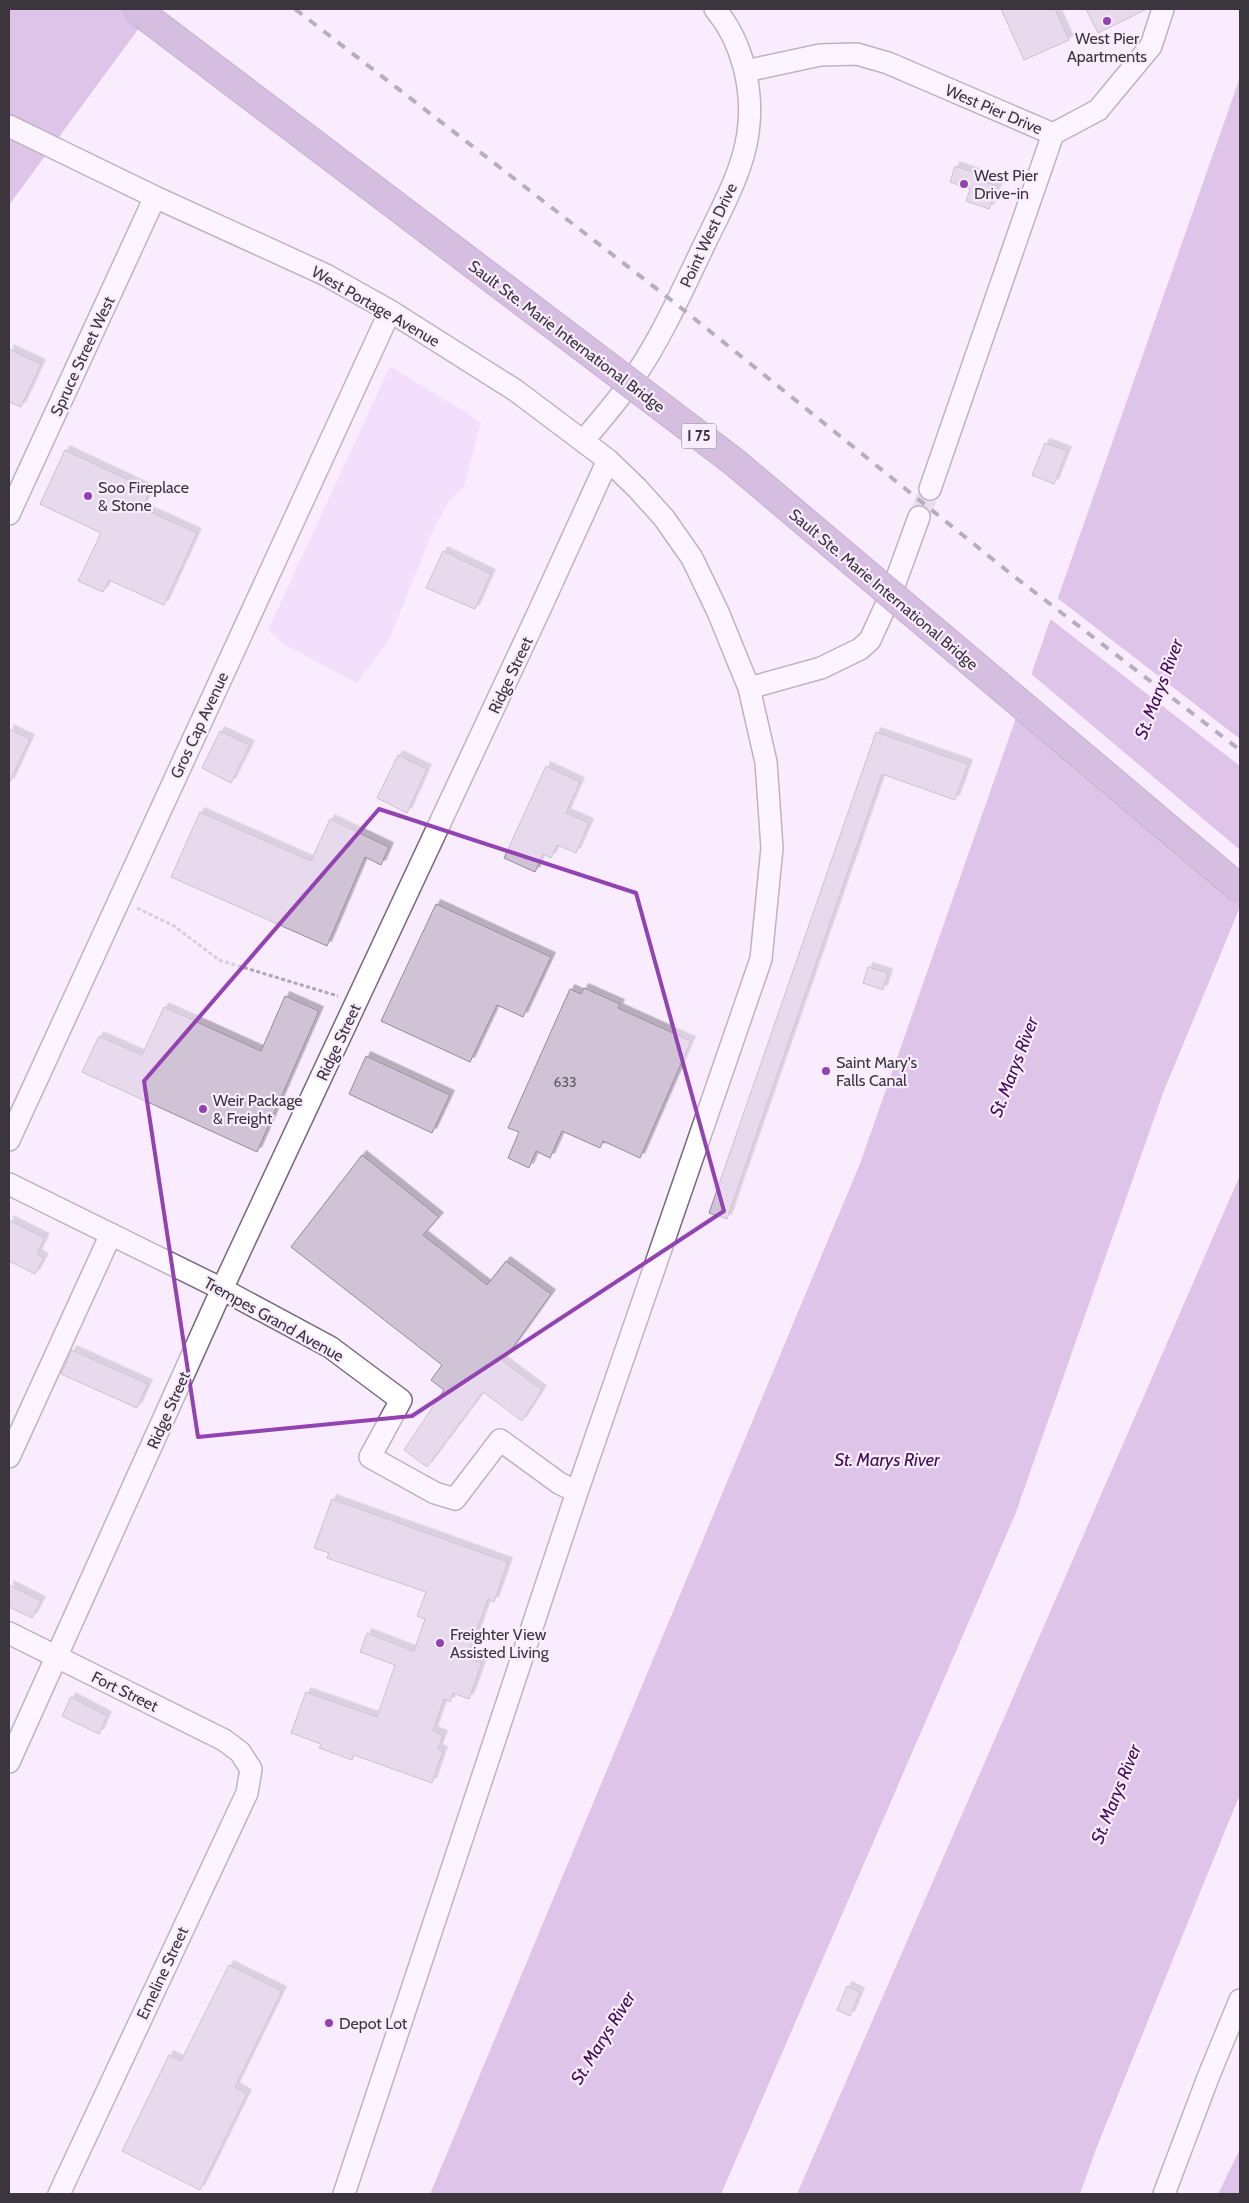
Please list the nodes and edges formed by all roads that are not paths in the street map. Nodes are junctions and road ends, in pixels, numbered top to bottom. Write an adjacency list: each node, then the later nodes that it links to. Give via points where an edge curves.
1 (136, 9): 15 (highway, Sault Ste. Marie International Bridge / I 75, bridge, via 732,461)
2 (715, 9): 4 (street, Point West Drive, via 733,39)
3 (1163, 9): 6 (street, via 1151,46 1098,110)
4 (746, 71): 6 (street, West Pier Drive, via 820,55 856,54 888,63); 9 (street, Point West Drive, via 750,104 748,134 725,201 647,357)
5 (9, 126): 7 (street, West Portage Avenue)
6 (1053, 134): 11 (street, West Pier Drive)
7 (155, 197): 8 (street, West Portage Avenue, via 326,275); 12 (street, Spruce Street West)
8 (390, 311): 9 (street, West Portage Avenue, via 515,390); 16 (street, Gros Cap Avenue)
9 (583, 441): 10 (street, West Portage Avenue)
10 (608, 460): 14 (street, West Portage Avenue, via 664,518 692,558); 19 (street, Ridge Street)
11 (930, 489)
12 (9, 514)
13 (919, 517): 14 (street, via 870,640 860,650 821,668)
14 (749, 688): 21 (street, West Portage Avenue, via 766,762 772,848 761,959)
15 (1240, 889)
16 (9, 1140)
17 (9, 1184): 18 (street, Trempes Grand Avenue)
18 (111, 1234): 19 (street, Trempes Grand Avenue); 20 (street)
19 (222, 1289): 21 (street, Trempes Grand Avenue, via 330,1347 401,1400 370,1457 435,1493 455,1499 500,1440 559,1483); 23 (street, Ridge Street)
20 (9, 1456)
21 (577, 1492): 28 (street, West Portage Avenue)
22 (9, 1633): 23 (street, Fort Street)
23 (56, 1657): 24 (street, Fort Street, via 224,1740); 25 (street, Ridge Street)
24 (240, 1752): 27 (street, Emeline Street, via 251,1769 247,1794)
25 (9, 1762)
26 (1240, 2000): 29 (street)
27 (59, 2194)
28 (344, 2194)
29 (1164, 2194)

